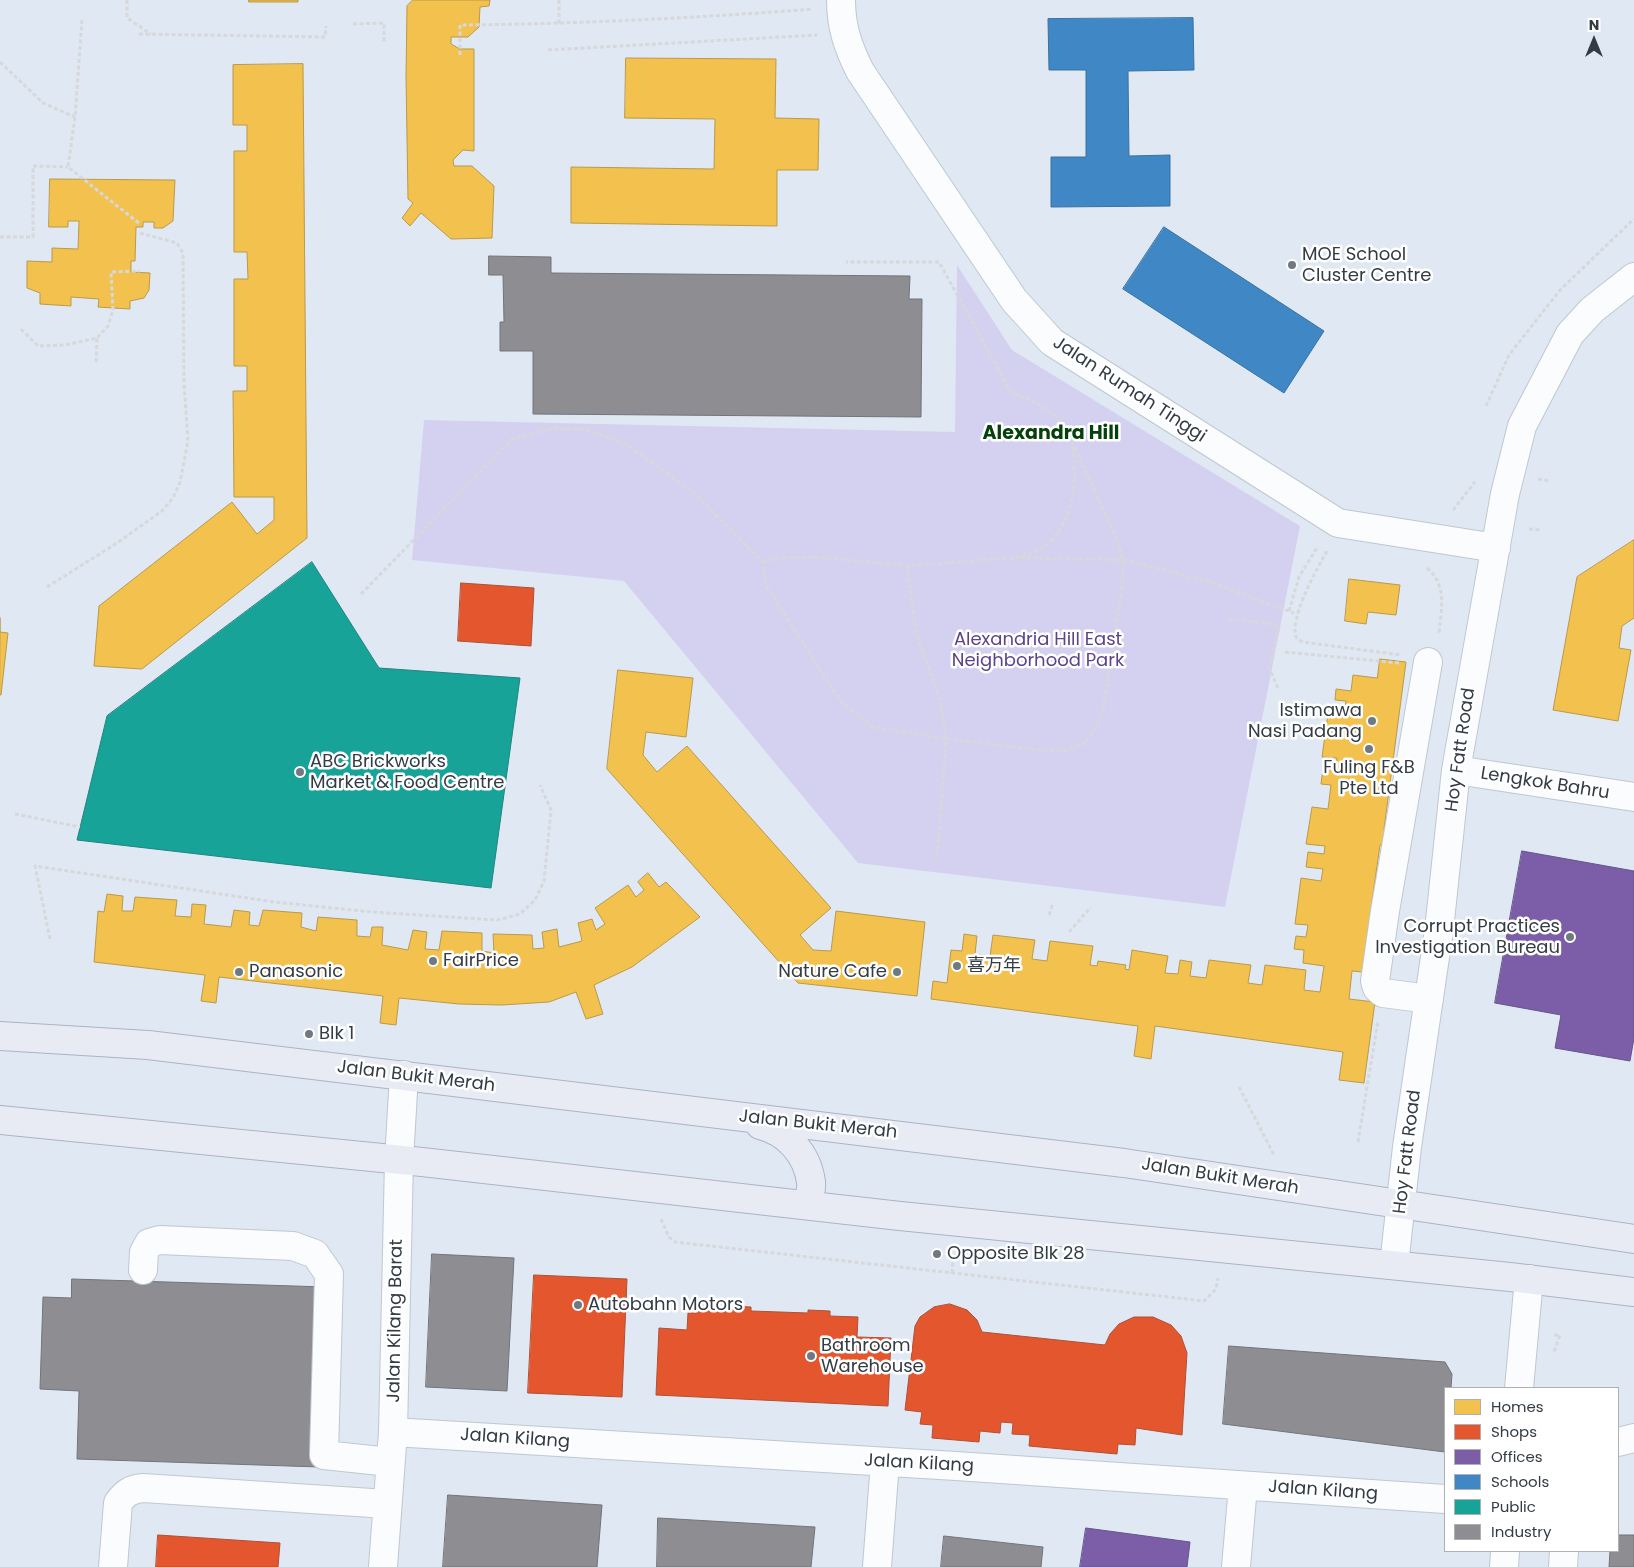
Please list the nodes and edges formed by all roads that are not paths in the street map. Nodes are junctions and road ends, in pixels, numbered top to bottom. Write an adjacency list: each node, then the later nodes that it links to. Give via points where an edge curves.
1 (841, 4): 3 (street, Jalan Rumah Tinggi, via 845,40 860,71 1014,300 1052,342 1338,523)
2 (1634, 278): 3 (street, Hoy Fatt Road, via 1592,310 1570,334 1545,380 1522,426)
3 (1496, 548): 5 (street, Hoy Fatt Road)
4 (1421, 661): 7 (street, via 1375,981 1383,993)
5 (1456, 770): 6 (street, Lengkok Bahru); 7 (street, Hoy Fatt Road)
6 (1634, 797)
7 (1429, 999): 13 (street, Hoy Fatt Road)
8 (0, 1036): 9 (main road, Jalan Bukit Merah, via 148,1045)
9 (404, 1075): 10 (main road, Jalan Bukit Merah); 12 (street, Jalan Kilang Barat)
10 (725, 1115): 13 (main road, Jalan Bukit Merah, via 1124,1162); 14 (main road, via 773,1128 797,1146 811,1182)
11 (0, 1120): 12 (main road)
12 (399, 1160): 14 (main road); 21 (street, Jalan Kilang Barat)
13 (1401, 1204): 15 (main road, Jalan Bukit Merah); 16 (street, Hoy Fatt Road)
14 (808, 1205): 16 (main road)
15 (1634, 1239)
16 (1394, 1265): 18 (main road)
17 (143, 1270): 24 (street, via 144,1252 149,1243 160,1240 293,1246 315,1254 329,1274 324,1455)
18 (1529, 1279): 19 (main road); 20 (street)
19 (1634, 1292)
20 (1519, 1387)
21 (393, 1432): 24 (street, Jalan Kilang Barat); 25 (street, Jalan Kilang)
22 (1634, 1438): 23 (street)
23 (1619, 1442)
24 (390, 1462): 28 (street, Jalan Kilang Barat)
25 (885, 1462): 26 (street, Jalan Kilang); 33 (street)
26 (1243, 1486): 27 (street, Jalan Kilang); 34 (street)
27 (1444, 1499)
28 (386, 1504): 31 (street, via 133,1489 118,1503); 32 (street, Jalan Kilang Barat)
29 (1505, 1552): 35 (street)
30 (1564, 1552): 36 (street)
31 (113, 1567)
32 (383, 1567)
33 (877, 1567)
34 (1236, 1567)
35 (1504, 1567)
36 (1563, 1567)

